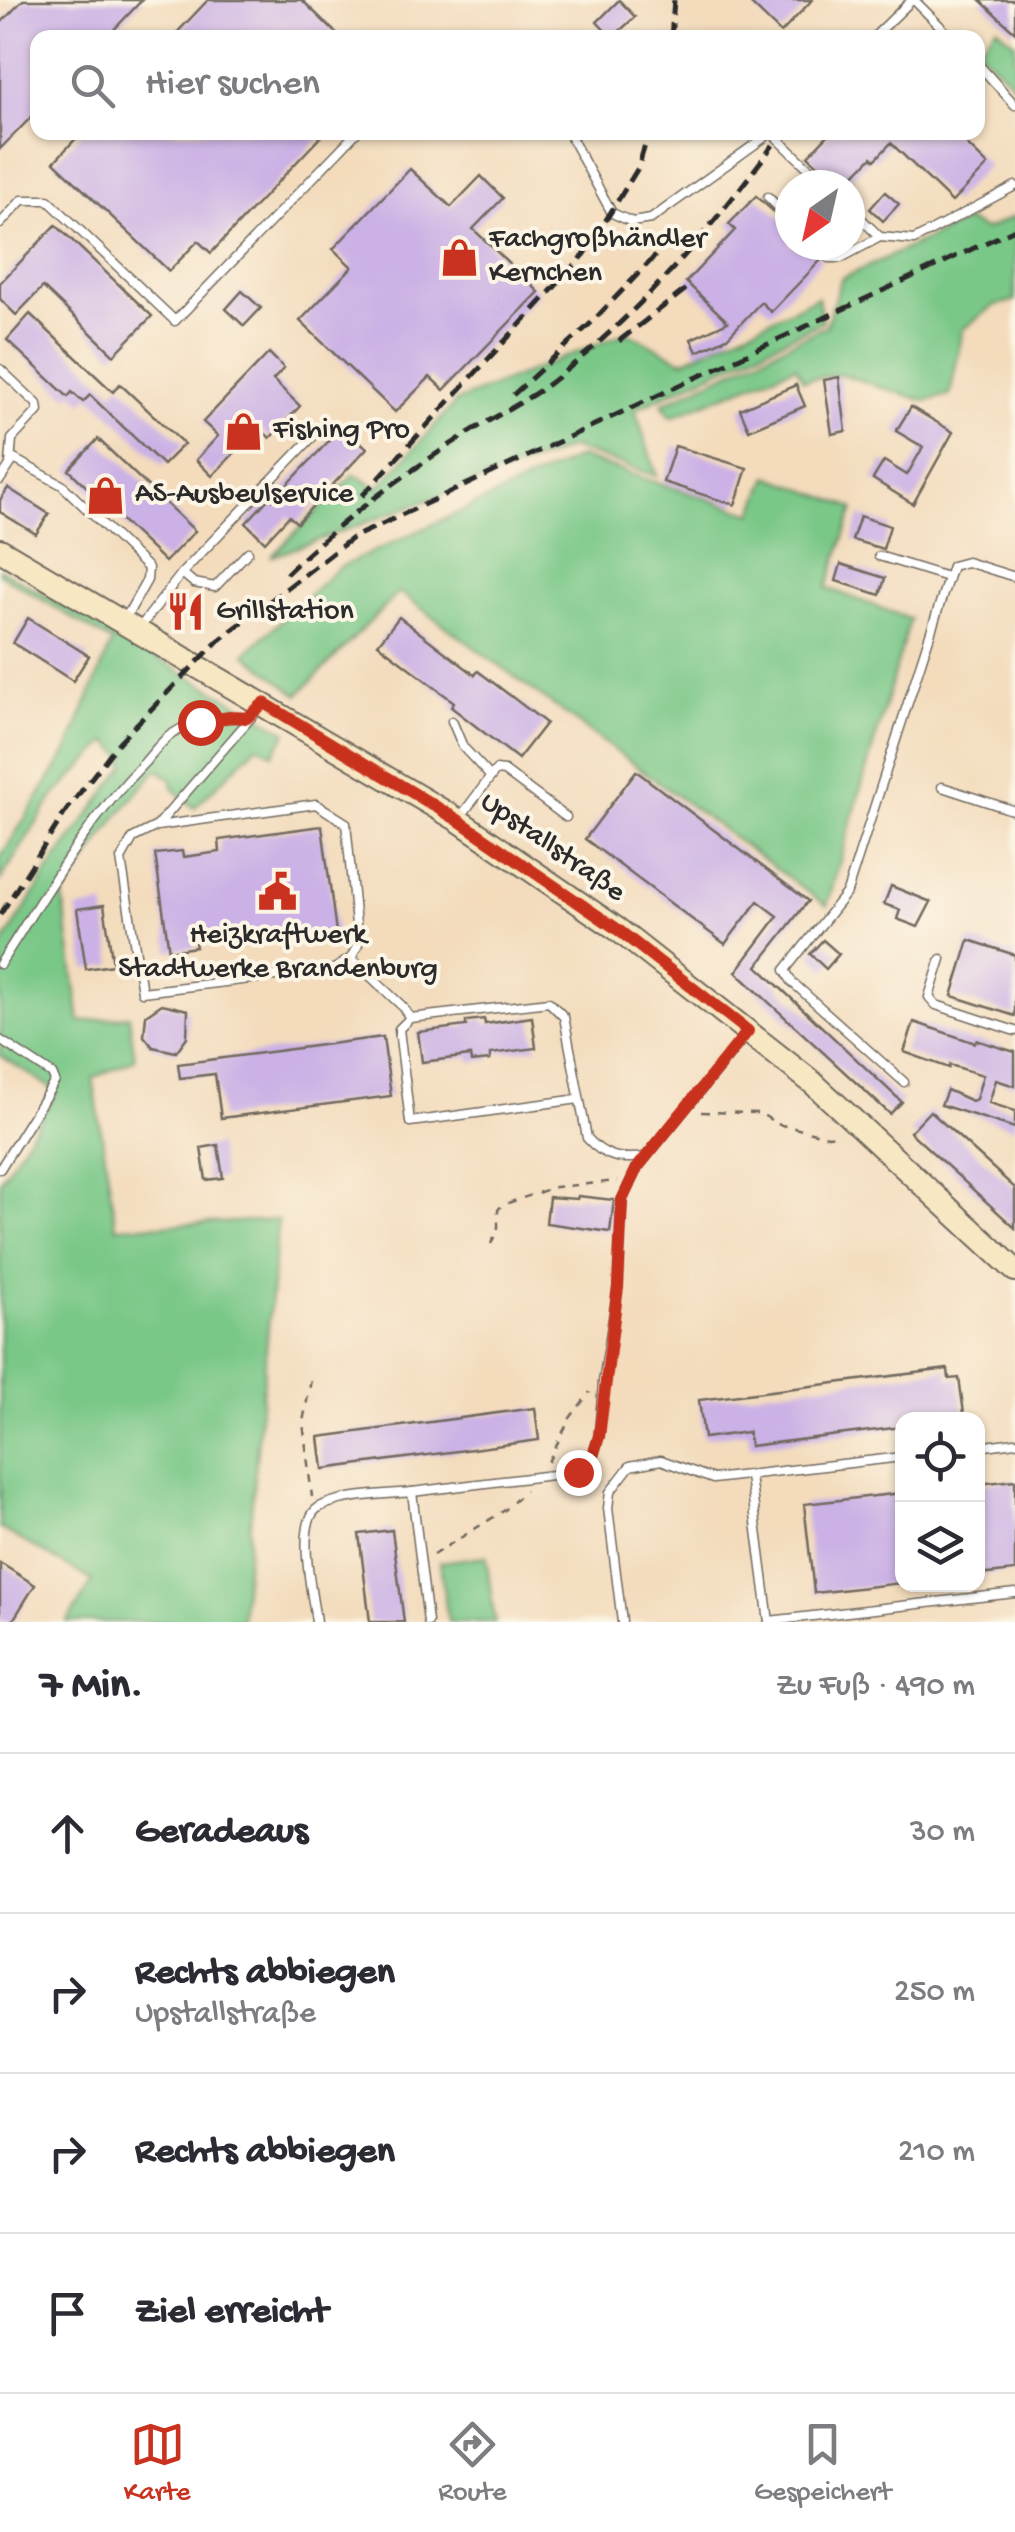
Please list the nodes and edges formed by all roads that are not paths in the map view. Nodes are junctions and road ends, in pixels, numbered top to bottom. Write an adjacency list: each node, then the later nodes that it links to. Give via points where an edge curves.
1 (914, 0): 2 (lane); 3 (lane)
2 (882, 30)
3 (944, 30)
4 (985, 72): 5 (lane)
5 (1015, 105)
6 (349, 140): 15 (lane, via 174,320 48,200 22,200)
7 (572, 140): 8 (lane, via 612,213 632,222 651,219)
8 (762, 140)
9 (779, 140): 10 (lane)
10 (810, 170)
11 (1015, 186): 16 (lane, via 914,240)
12 (768, 197): 13 (lane)
13 (775, 204)
14 (865, 222): 16 (lane)
15 (0, 224)
16 (880, 237): 17 (lane)
17 (865, 245)
18 (0, 369): 20 (lane, via 38,404 12,439)
19 (324, 425): 25 (lane)
20 (10, 464): 21 (lane); 28 (lane, via 14,460 62,485 148,568)
21 (0, 480)
22 (0, 550): 28 (street, Upstallstraße)
23 (248, 552): 25 (lane, via 215,587)
24 (879, 556): 26 (lane)
25 (182, 573): 28 (lane)
26 (947, 577): 27 (lane, via 952,566 966,562); 44 (lane, via 847,892 785,970)
27 (1015, 578)
28 (131, 626): 29 (street, Upstallstraße)
29 (256, 711): 35 (street, Upstallstraße); 36 (lane); 39 (lane, via 172,734 76,845)
30 (452, 721): 31 (lane, via 463,747)
31 (490, 776): 34 (lane, via 504,771); 35 (lane)
32 (942, 787): 33 (lane)
33 (1015, 812)
34 (566, 817)
35 (458, 820): 41 (street, Upstallstraße, via 617,929)
36 (157, 826): 37 (lane, via 316,804 331,812 346,823 358,944); 37 (lane, via 133,838 121,860 142,992 334,969)
37 (351, 958): 40 (lane)
38 (941, 959): 42 (lane, via 930,997 936,1004)
39 (0, 964)
40 (410, 1018): 45 (lane, via 549,1002 564,1017); 45 (lane, via 400,1029 410,1122)
41 (748, 1031): 46 (lane); 48 (street, Upstallstraße)
42 (1015, 1031)
43 (0, 1040): 47 (lane, via 56,1081)
44 (904, 1082)
45 (579, 1099): 46 (lane, via 587,1138 601,1153)
46 (646, 1157): 53 (lane, via 622,1200 618,1287 590,1466)
47 (0, 1169)
48 (1015, 1270)
49 (1015, 1442): 50 (lane)
50 (985, 1446)
51 (895, 1457): 52 (lane)
52 (750, 1476): 55 (lane); 58 (lane, via 713,1479 661,1460 630,1466 617,1479 608,1508)
53 (412, 1492): 56 (lane, via 355,1498 312,1513 306,1538); 57 (lane)
54 (1015, 1593): 55 (lane)
55 (769, 1621)
56 (316, 1622)
57 (428, 1622)
58 (622, 1622)

